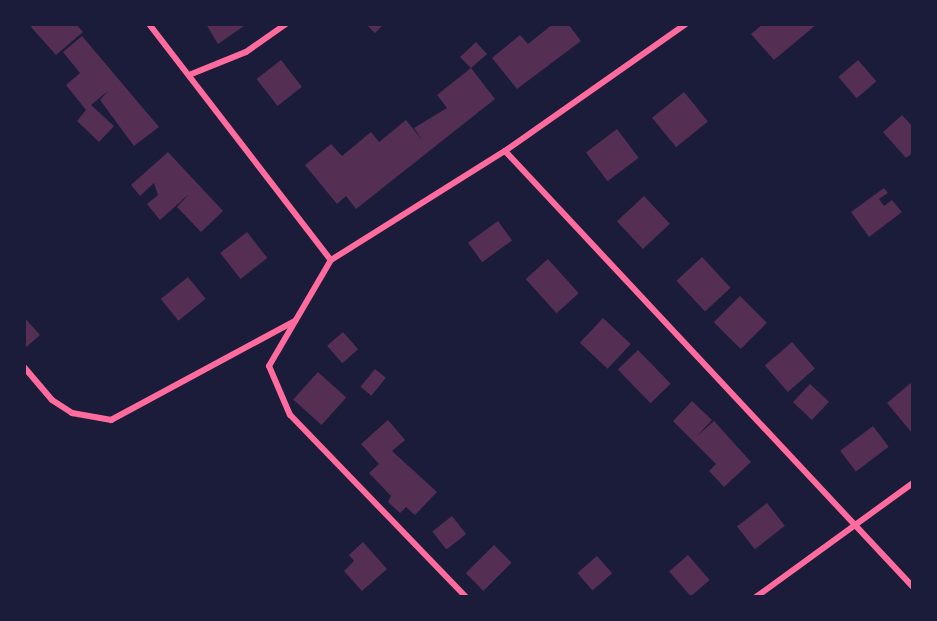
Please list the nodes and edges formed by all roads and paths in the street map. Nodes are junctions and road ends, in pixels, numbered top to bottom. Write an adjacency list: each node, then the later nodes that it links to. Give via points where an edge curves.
1 (149, 24): 4 (street)
2 (286, 24): 4 (street, via 246,52)
3 (686, 24): 5 (street)
4 (189, 75): 6 (street)
5 (505, 151): 6 (street); 10 (street)
6 (331, 260): 7 (street)
7 (295, 321): 8 (street, via 111,420 72,413 52,400); 12 (street, via 269,366 290,415)
8 (24, 367)
9 (913, 483): 10 (street)
10 (854, 526): 11 (street); 13 (street)
11 (913, 587)
12 (466, 597)
13 (756, 597)

